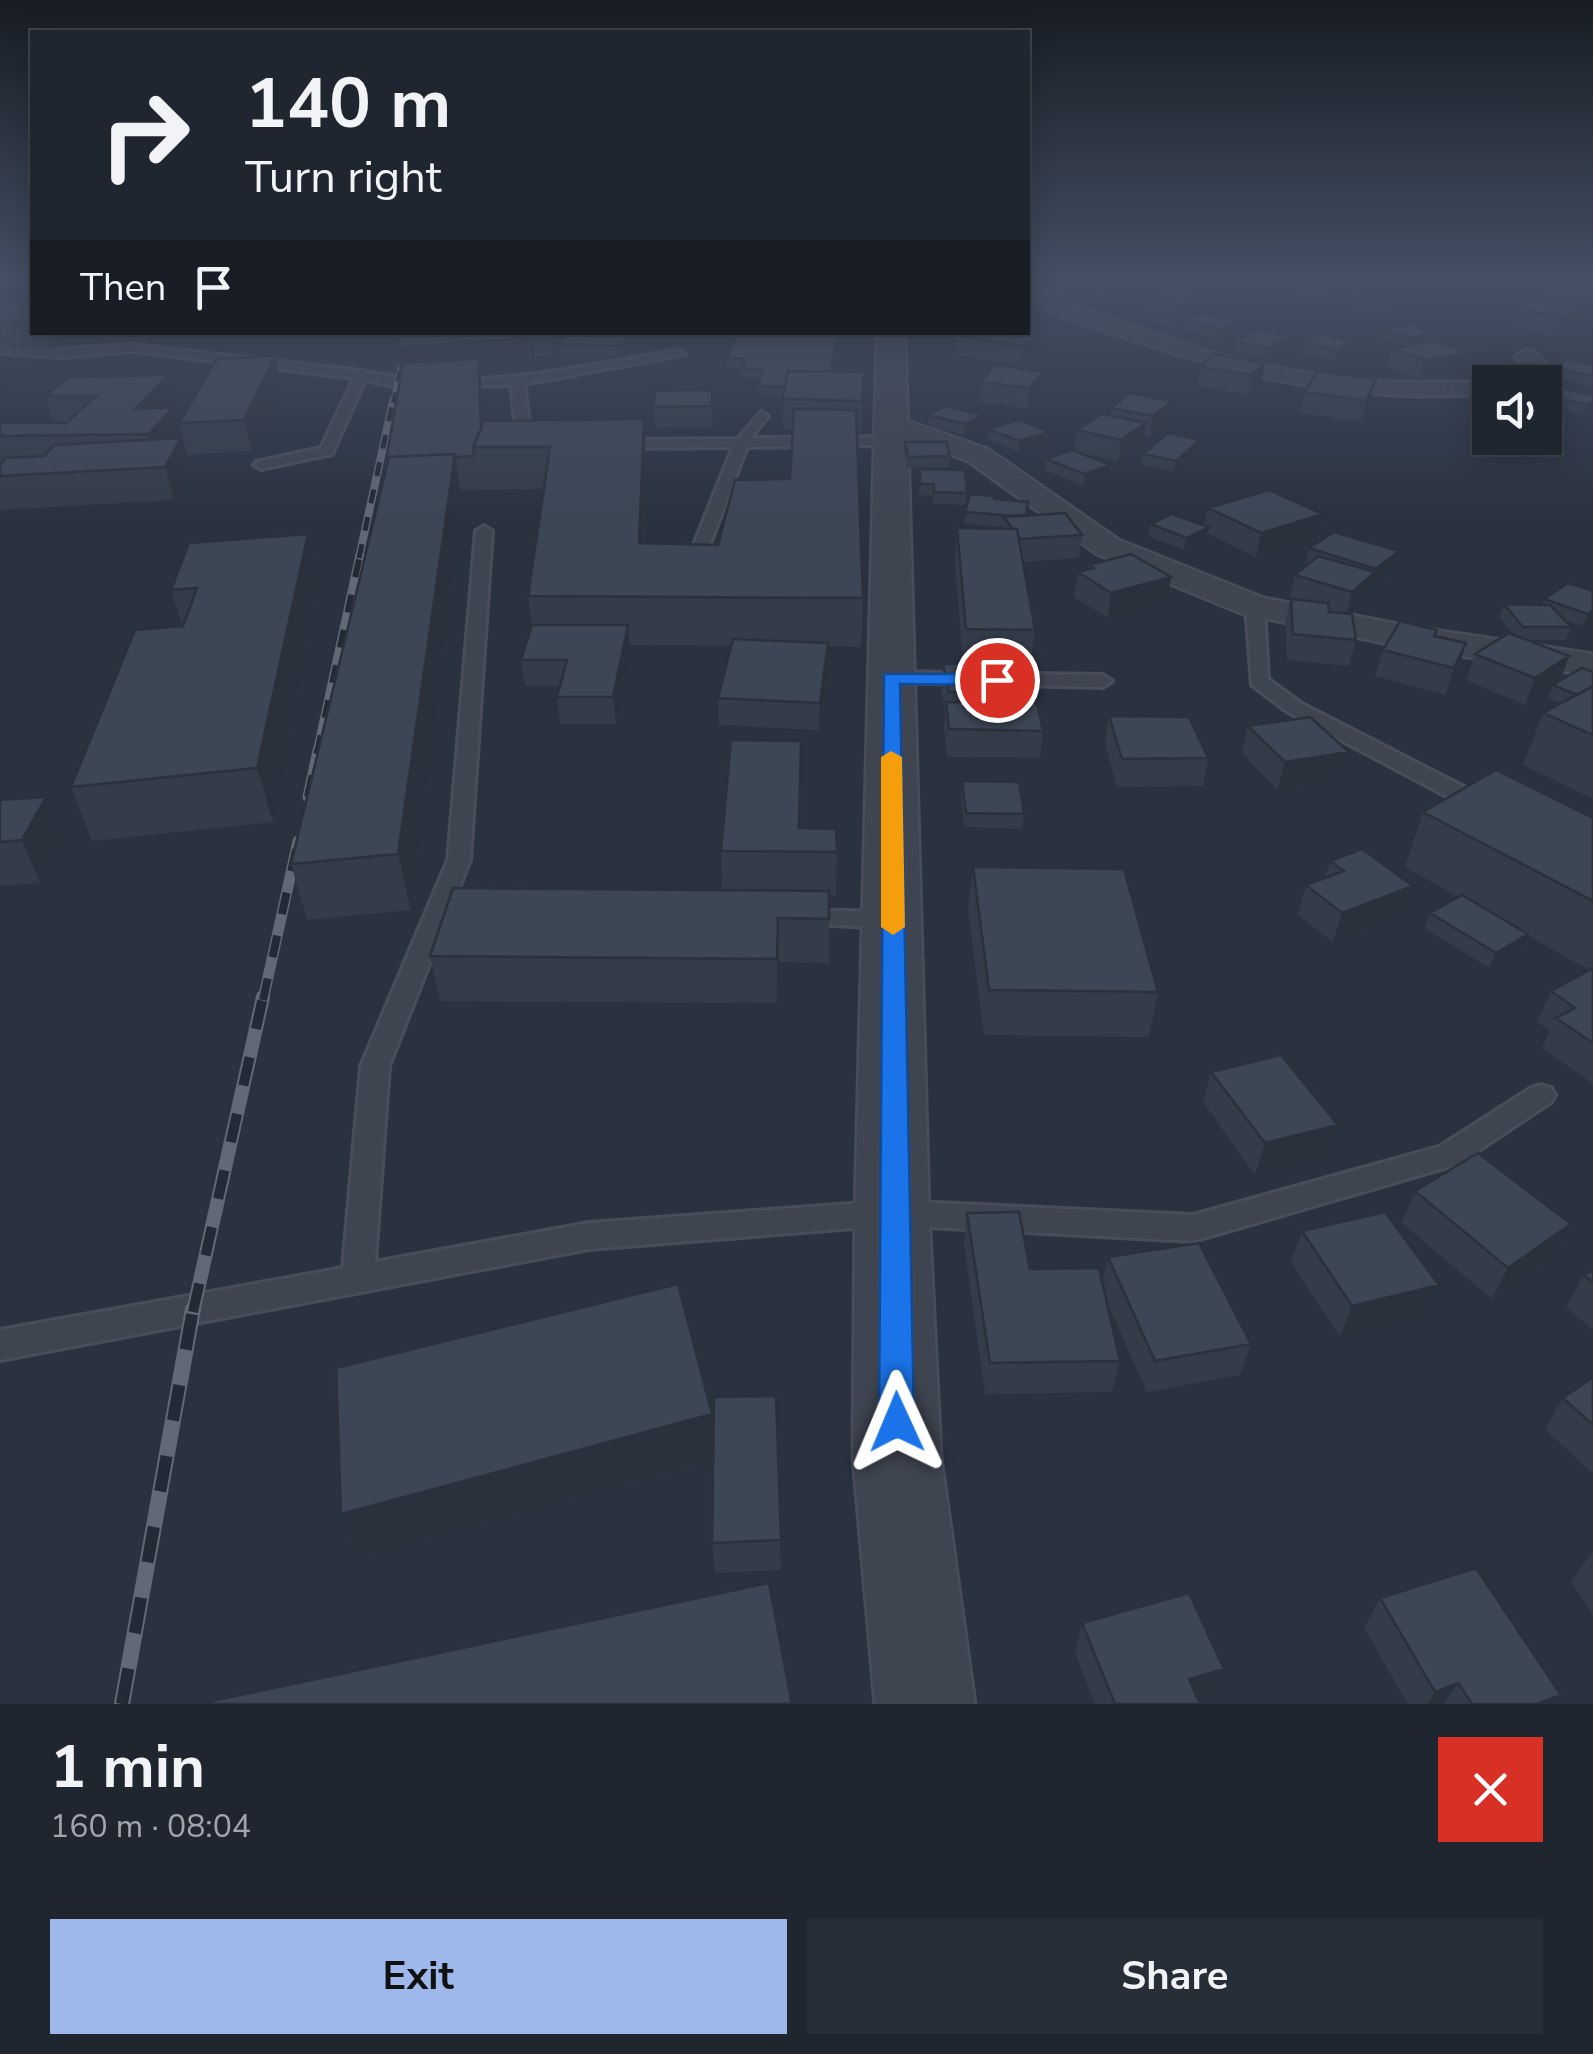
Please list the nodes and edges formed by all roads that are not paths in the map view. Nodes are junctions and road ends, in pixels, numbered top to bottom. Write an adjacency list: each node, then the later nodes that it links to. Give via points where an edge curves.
1 (221, 359): 5 (lane)
2 (652, 359): 6 (lane)
3 (890, 359): 9 (street)
4 (1209, 359): 7 (street, via 1376,389)
5 (361, 375): 6 (lane, via 397,383); 13 (lane, via 327,451)
6 (517, 381): 11 (lane, via 522,444)
7 (1472, 388)
8 (761, 416): 10 (lane)
9 (889, 432): 10 (lane); 16 (street, via 978,455 1108,547); 18 (street)
10 (742, 442): 12 (lane); 15 (lane)
11 (542, 444)
12 (602, 444)
13 (261, 465)
14 (484, 531): 25 (lane, via 459,860 449,909 375,1066)
15 (688, 580)
16 (1254, 607): 17 (street); 20 (lane, via 1259,680 1296,708)
17 (1593, 665)
18 (891, 678): 19 (lane); 22 (street)
19 (1103, 681)
20 (1506, 818)
21 (784, 918): 22 (lane)
22 (893, 920): 24 (street)
23 (1540, 1095): 24 (lane, via 1448,1156 1193,1228)
24 (892, 1213): 25 (lane, via 589,1236); 27 (street, via 898,1457)
25 (358, 1279): 26 (lane)
26 (0, 1345)
27 (925, 1704)

